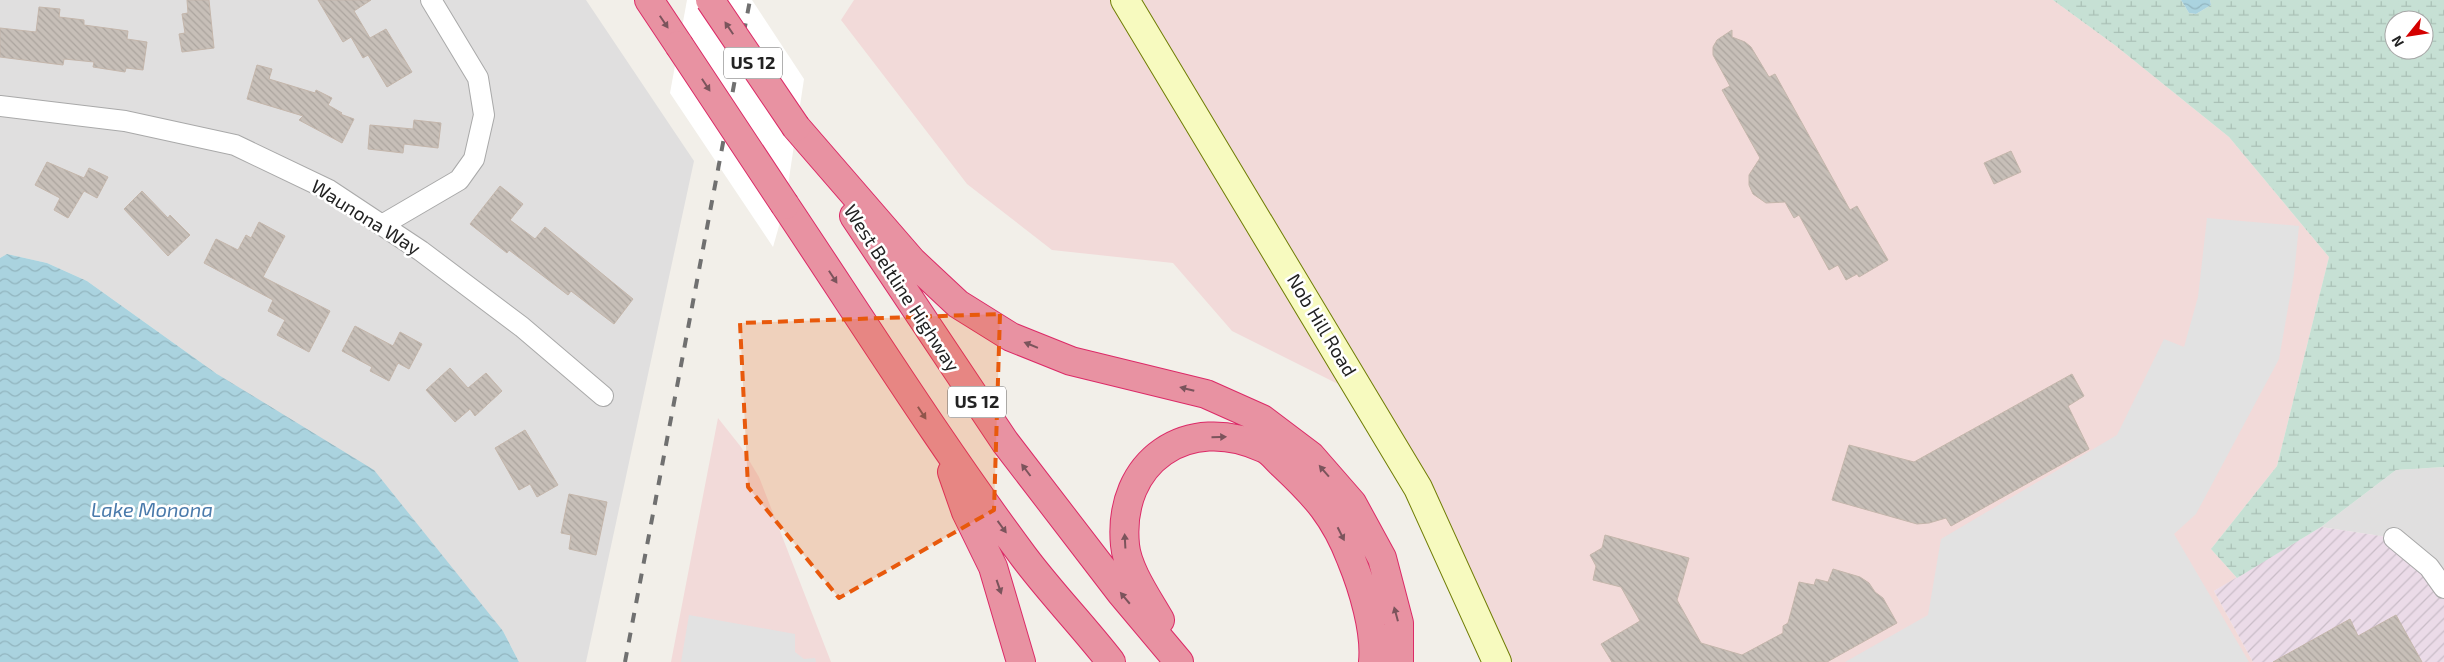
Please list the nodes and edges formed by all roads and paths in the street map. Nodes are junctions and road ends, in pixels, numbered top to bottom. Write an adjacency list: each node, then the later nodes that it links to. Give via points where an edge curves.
1 (431, 0): 7 (street, via 478,78 484,115 474,159 459,180)
2 (649, 0): 9 (highway, US 12, one-way to 9, bridge)
3 (710, 0): 6 (highway, West Beltline Highway / US 12, one-way to 3, bridge)
4 (1125, 0): 18 (street, Nob Hill Road, via 1418,488)
5 (0, 106): 7 (street, Waunona Way, via 124,121 235,145 329,190)
6 (796, 127): 14 (highway, West Beltline Highway / US 12, one-way to 6, via 1121,594 1005,442); 17 (highway, one-way to 6, via 1399,623 1382,558 1352,503 1311,456 1262,419 1206,394 1071,361 1011,337 958,304 912,261)
7 (382, 225): 8 (street, Waunona Way, via 522,327)
8 (603, 396)
9 (943, 444): 12 (highway, one-way to 12, via 966,512 995,574); 13 (highway, US 12, one-way to 13, via 1025,559)
10 (2394, 538): 11 (street, via 2429,567)
11 (2444, 588)
12 (1021, 662)
13 (1111, 662)
14 (1179, 662)
15 (1185, 662): 16 (highway, one-way to 16, via 1137,581 1124,546 1125,510 1138,477 1154,456 1182,440 1224,436 1265,448 1311,491 1340,531 1362,587 1374,651)
16 (1373, 662)
17 (1399, 662)
18 (1498, 662)

